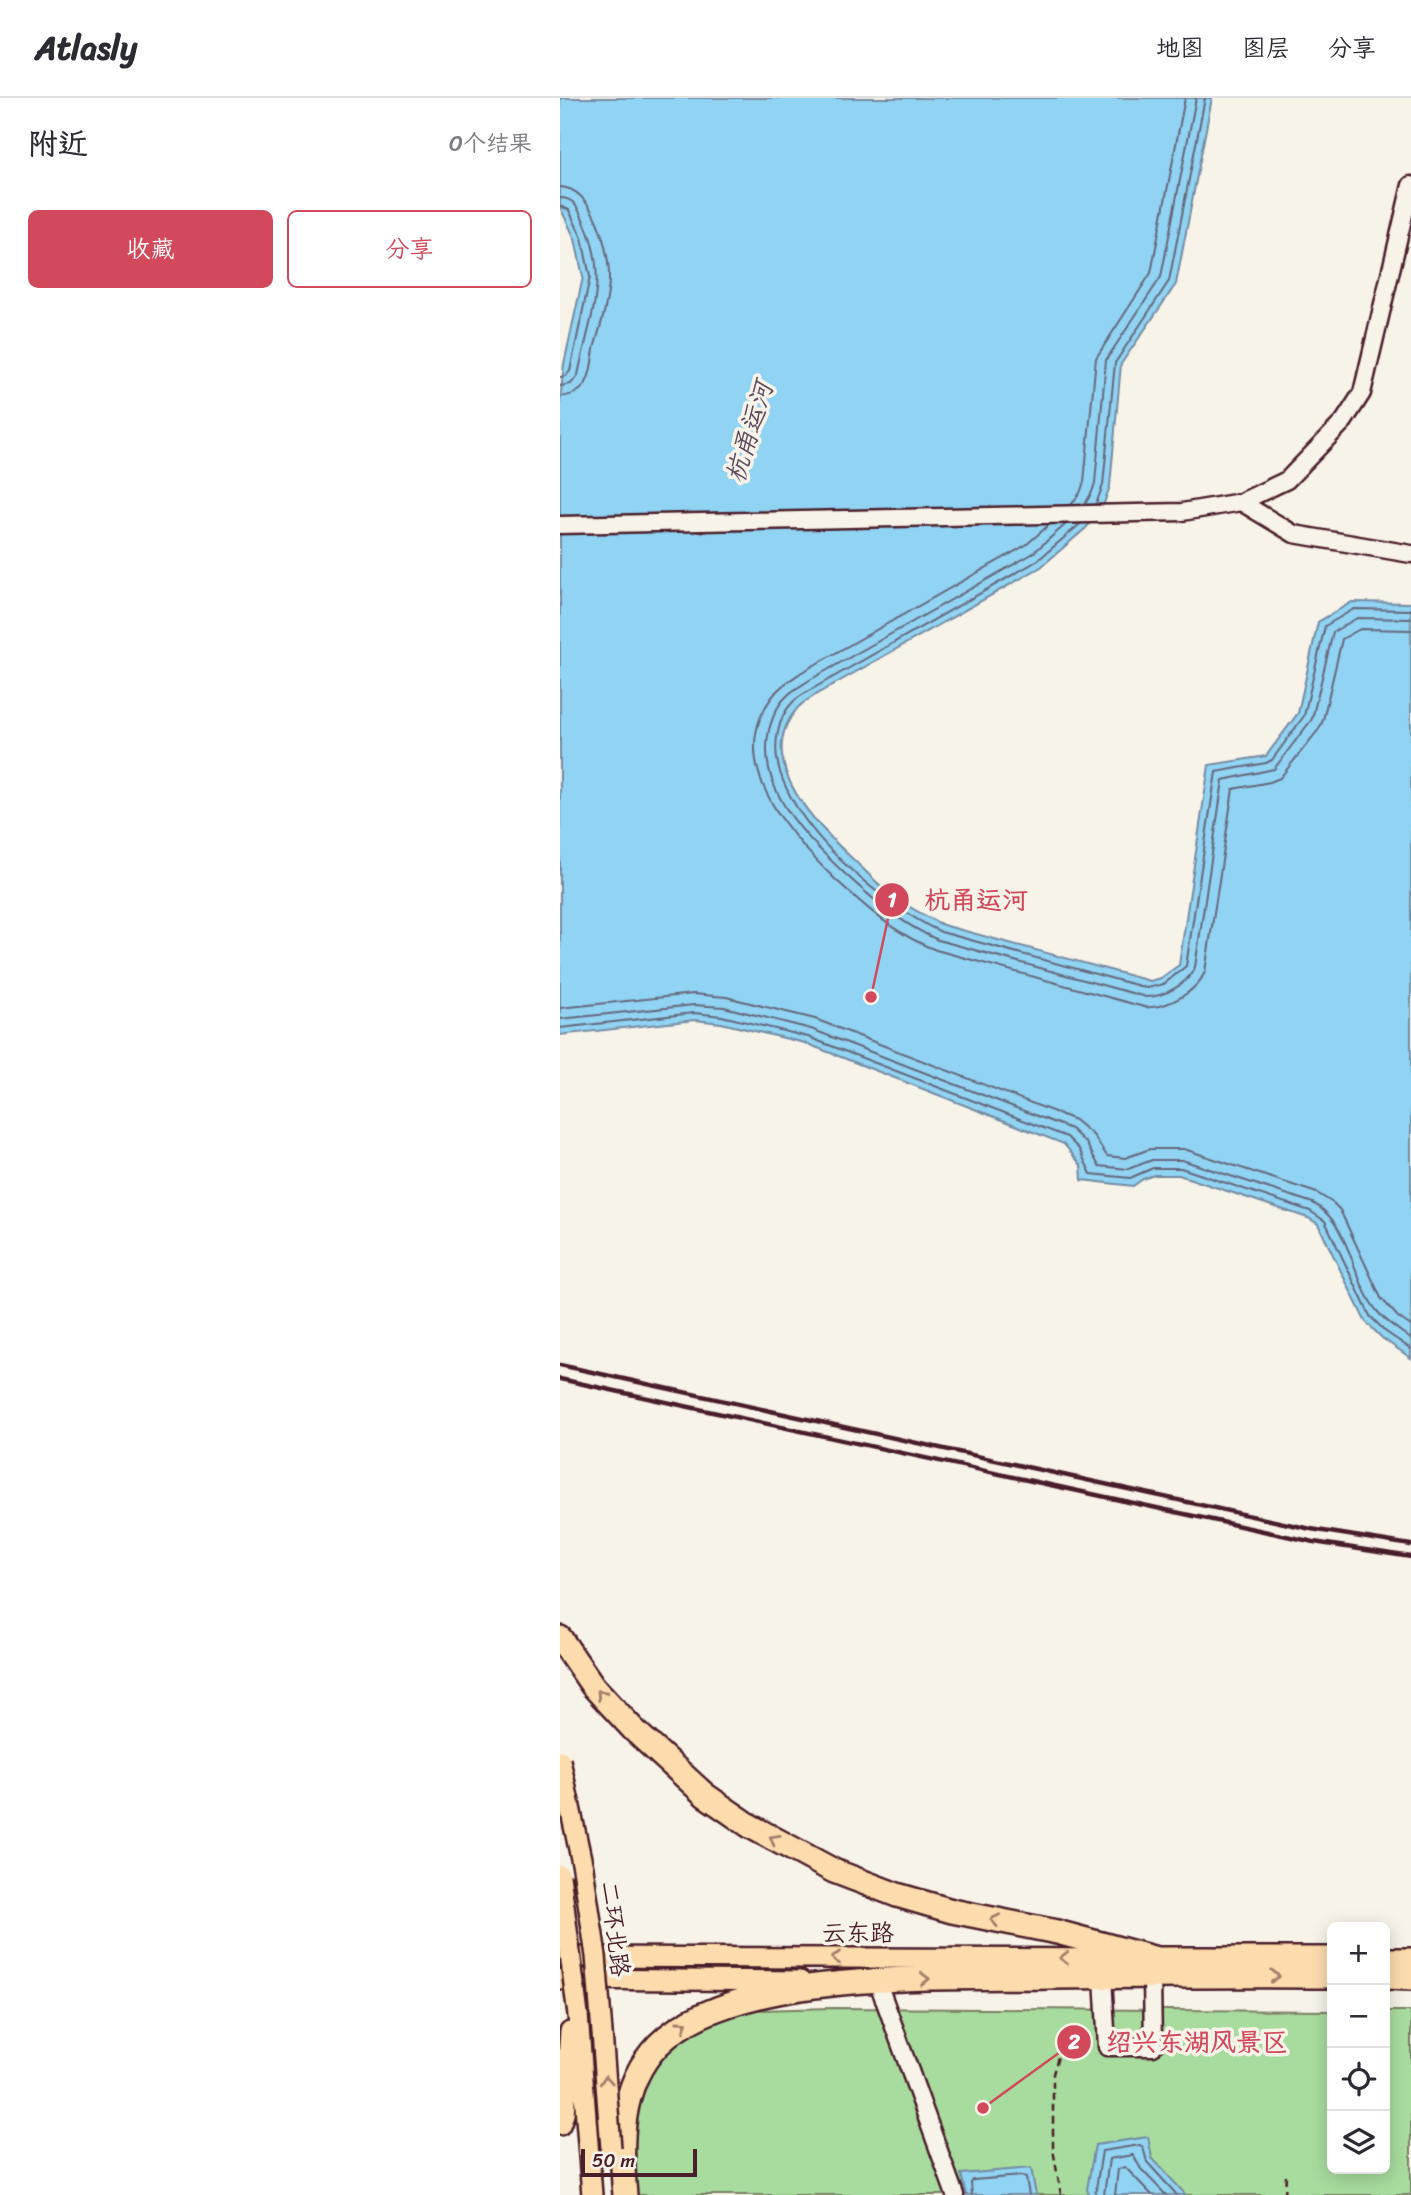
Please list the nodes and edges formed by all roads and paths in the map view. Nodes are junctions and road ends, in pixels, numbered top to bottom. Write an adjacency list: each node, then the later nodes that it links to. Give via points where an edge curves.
1 (1411, 185): 2 (street, via 1362,393 1344,421 1287,480)
2 (1241, 502): 3 (street, via 1182,512); 4 (street, via 1294,534)
3 (560, 525)
4 (1411, 554)
5 (560, 1638): 12 (highway, one-way to 5, via 1057,1932 897,1895 834,1871 750,1826 697,1788 634,1730 593,1686)
6 (560, 1760): 24 (main road, 二环北路, one-way to 6, bridge, via 596,1956)
7 (560, 1875): 19 (main road, 二环北路, bridge)
8 (560, 1957): 12 (main road, 云东路, one-way to 8)
9 (1327, 1959): 12 (highway)
10 (1390, 1960): 11 (highway)
11 (1411, 1960)
12 (1154, 1967): 13 (highway, one-way to 13); 14 (highway); 14 (street, via 1153,2047 1107,2047)
13 (1327, 1976)
14 (1103, 1977): 18 (highway, one-way to 14)
15 (1390, 1977): 16 (highway)
16 (1411, 1978)
17 (560, 1979): 18 (main road, 云东路)
18 (867, 1980): 25 (highway, one-way to 18, via 623,2117 636,2077 656,2046 685,2022 719,2007); 26 (street)
19 (578, 2015): 21 (main road, via 569,2036); 23 (main road, 二环北路)
20 (1063, 2039): 27 (path, via 1053,2074 1053,2149)
21 (560, 2125)
22 (1286, 2174): 28 (path)
23 (592, 2195)
24 (614, 2195)
25 (625, 2195)
26 (955, 2195)
27 (1061, 2195)
28 (1285, 2195)

